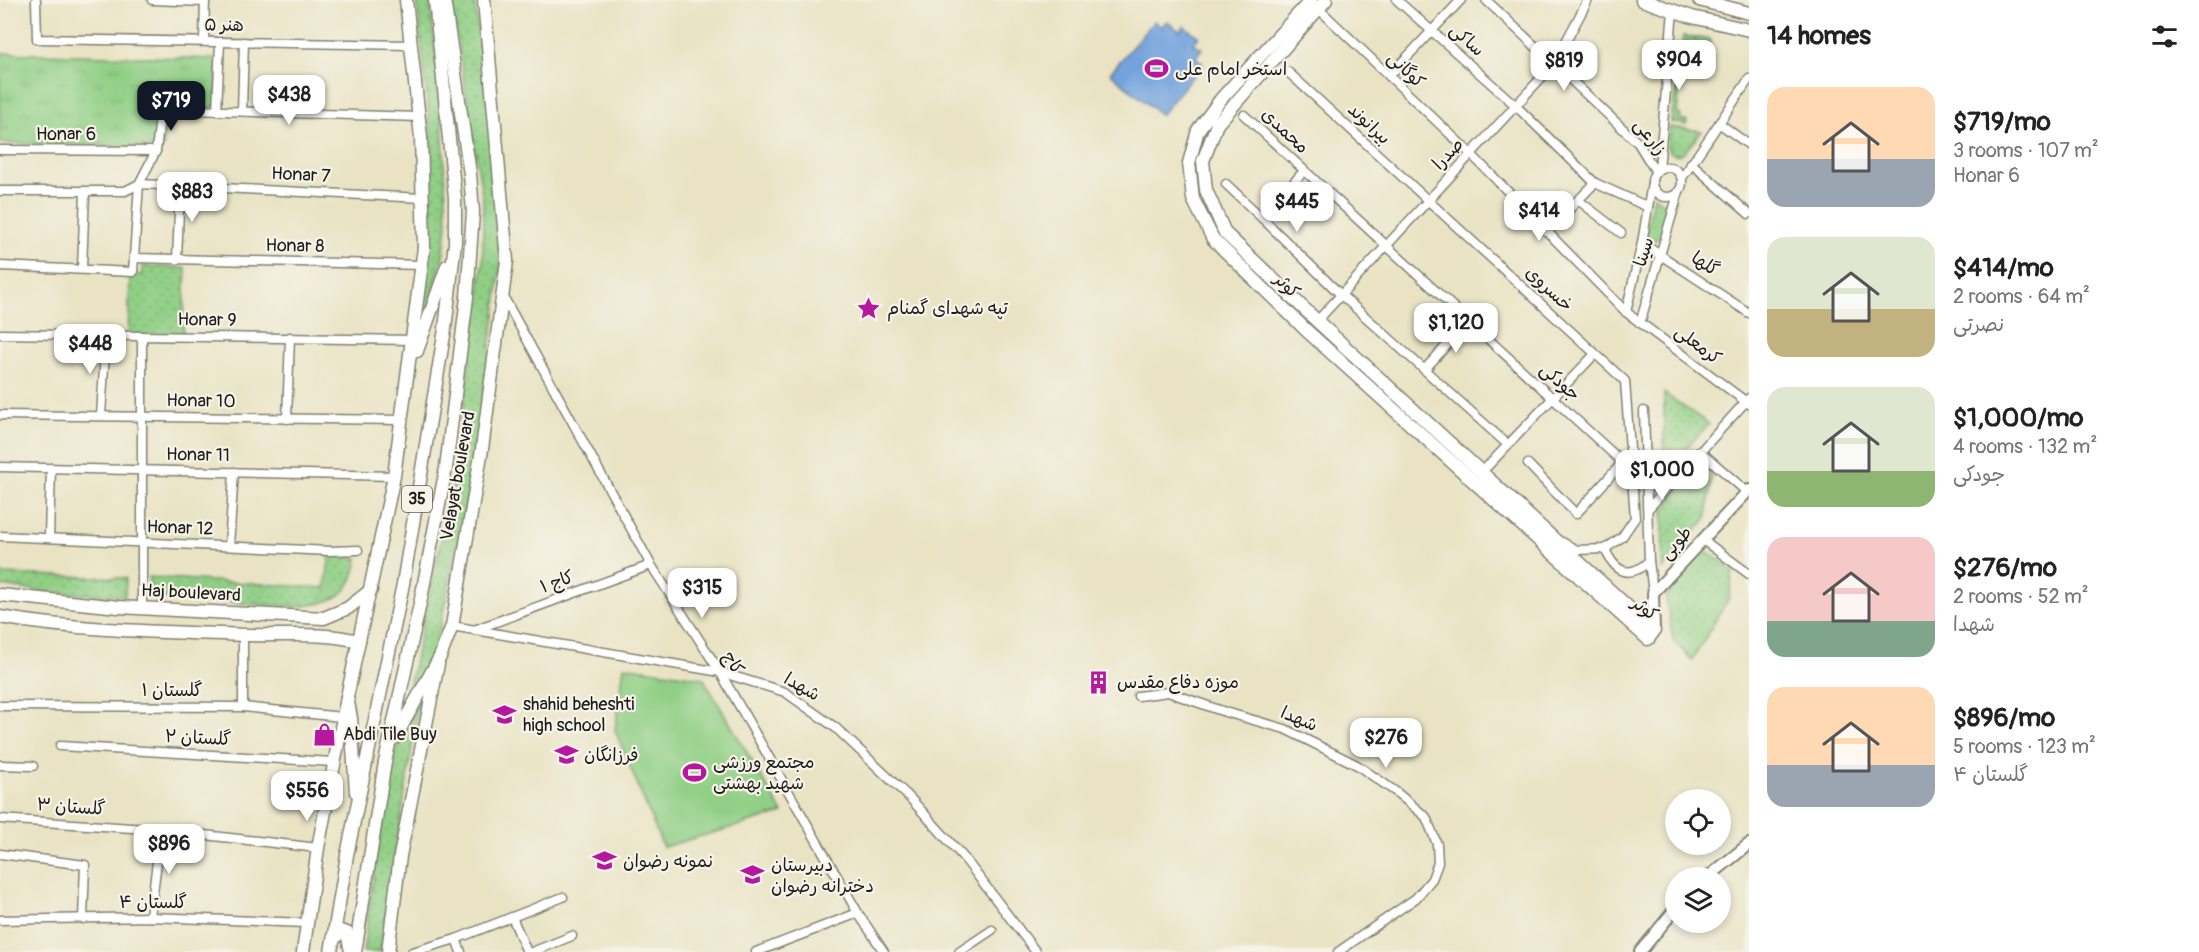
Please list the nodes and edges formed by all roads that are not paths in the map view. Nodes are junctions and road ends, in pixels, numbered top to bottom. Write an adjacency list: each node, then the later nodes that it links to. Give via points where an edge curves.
1 (36, 0): 20 (street, هنر ۵, via 37,39)
2 (152, 0): 13 (street)
3 (406, 0): 24 (main road)
4 (435, 0): 59 (main road, 35, via 455,198)
5 (444, 0): 136 (main road, 35, via 470,174 472,251 446,468)
6 (484, 0): 69 (main road, Velayat boulevard, via 504,205 507,261)
7 (1397, 0): 19 (street, ساکی)
8 (1461, 0): 19 (street)
9 (1486, 0): 25 (street, زارعی)
10 (1588, 0): 25 (street, صدرا)
11 (1642, 0): 15 (main road)
12 (1697, 0): 16 (main road); 17 (main road)
13 (205, 1): 20 (street)
14 (1319, 3): 23 (main road, کوثر); 27 (street, کوگانی)
15 (1673, 11): 17 (main road); 41 (street)
16 (1749, 13)
17 (1692, 17): 18 (main road)
18 (1749, 30)
19 (1432, 31): 27 (street); 29 (street, ساکی)
20 (204, 41): 21 (street, هنر ۵)
21 (220, 42): 22 (street, هنر ۵); 30 (street)
22 (244, 42): 24 (street, هنر ۵); 31 (street)
23 (1279, 44): 72 (main road, کوثر, via 1217,124 1203,160 1206,190 1225,233); 75 (main road, کوثر, via 1221,99 1198,130 1189,163 1193,199 1213,239)
24 (411, 45): 33 (main road)
25 (1554, 64): 29 (street, صدرا); 41 (street, زارعی, via 1638,143)
26 (1288, 72): 52 (street, بیرانوند)
27 (1389, 76): 38 (street, کوگانی)
28 (1749, 78): 34 (street)
29 (1515, 105): 38 (street, صدرا); 43 (street, ساکی)
30 (217, 111): 31 (street); 37 (street, via 161,109)
31 (242, 111): 33 (street)
32 (1244, 115): 40 (street, محمدی)
33 (419, 117): 51 (main road)
34 (1719, 123): 35 (street); 39 (street)
35 (1749, 145)
36 (0, 150): 37 (street, Honar 6)
37 (156, 151): 45 (street)
38 (1471, 154): 52 (street, صدرا); 57 (street, کوگانی)
39 (1691, 163): 42 (street); 55 (street)
40 (1304, 171): 56 (street, محمدی); 61 (street, محمدی)
41 (1658, 171): 42 (street, via 1670,167); 44 (street)
42 (1682, 178): 49 (street)
43 (1595, 183): 53 (street); 54 (street, ساکی)
44 (1652, 183): 49 (street, via 1663,196); 54 (street)
45 (139, 184): 47 (street, Honar 7); 50 (street, Honar 7, via 125,191); 63 (street)
46 (1226, 184): 56 (street)
47 (180, 186): 51 (street, Honar 7); 64 (street)
48 (0, 190): 50 (street, Honar 7)
49 (1680, 190): 62 (street, سینا)
50 (86, 192): 67 (street)
51 (423, 198): 65 (main road)
52 (1427, 200): 61 (street, صدرا); 81 (street, خسروی)
53 (1578, 200): 57 (street); 58 (street)
54 (1648, 207): 60 (street)
55 (1749, 214)
56 (1262, 218): 68 (street)
57 (1548, 232): 70 (street, کرمعلی)
58 (1621, 233)
59 (455, 242): 82 (main road); 140 (main road, Velayat boulevard / 35, via 445,329 403,584)
60 (1642, 243): 62 (street, گلها); 70 (street)
61 (1385, 245): 68 (street, صدرا); 73 (street, جودکی)
62 (1660, 254): 71 (street, گلها); 74 (street, سینا)
63 (134, 258): 64 (street, Honar 8); 67 (street, via 133,272)
64 (177, 260): 65 (street, Honar 8)
65 (422, 265): 80 (main road)
66 (0, 266): 67 (street)
67 (82, 268)
68 (1340, 294): 72 (street, صدرا); 83 (street)
69 (503, 296): 114 (street, کاج); 122 (main road, Velayat boulevard)
70 (1626, 312): 74 (street, کرمعلی)
71 (1749, 313)
72 (1317, 321): 75 (main road); 102 (main road, کوثر)
73 (1469, 321): 83 (street); 84 (street, جودکی)
74 (1640, 323): 85 (street, کرمعلی)
75 (1307, 332): 102 (main road, کوثر)
76 (0, 334): 77 (street, Honar 9)
77 (106, 336): 78 (street, Honar 9); 88 (street)
78 (142, 336): 79 (street, Honar 9); 89 (street)
79 (290, 338): 80 (street, Honar 9); 90 (street)
80 (414, 340): 82 (main road)
81 (1595, 354): 84 (street); 99 (street, خسروی, via 1625,381)
82 (411, 362): 91 (main road)
83 (1425, 369): 92 (street)
84 (1552, 397): 92 (street); 94 (street, جودکی)
85 (1748, 401): 93 (street)
86 (1644, 411): 104 (street)
87 (0, 415): 88 (street, Honar 10)
88 (101, 417): 89 (street, Honar 10)
89 (142, 417): 90 (street, Honar 10); 98 (street)
90 (287, 419): 91 (street, Honar 10)
91 (401, 420): 101 (main road)
92 (1507, 444): 102 (street)
93 (1700, 451): 103 (street); 104 (street)
94 (1623, 462): 95 (street, via 1576,514); 99 (street, جودکی)
95 (1528, 464)
96 (0, 467): 97 (street, Honar 11)
97 (51, 468): 98 (street, Honar 11); 107 (street)
98 (143, 470): 100 (street, Honar 11); 109 (street)
99 (1632, 471): 111 (street, via 1635,518 1622,537)
100 (234, 472): 101 (street, Honar 11); 110 (street)
101 (394, 476): 116 (main road)
102 (1477, 477): 105 (main road, کوثر); 124 (main road, کوثر, via 1648,639)
103 (1748, 491): 108 (street, طوبی)
104 (1649, 508): 113 (street)
105 (1540, 529): 111 (street, via 1577,550); 124 (main road, کوثر)
106 (0, 536): 107 (street, Honar 12)
107 (49, 538): 109 (street, Honar 12)
108 (1702, 540): 115 (street); 117 (street, طوبی)
109 (143, 543): 110 (street, Honar 12); 119 (street)
110 (229, 546): 112 (street, Honar 12)
111 (1605, 549): 113 (street, via 1611,562 1628,572 1637,571)
112 (358, 550)
113 (1649, 561): 117 (street)
114 (651, 565): 123 (street, کاج ۱); 129 (street, کاج)
115 (1749, 574)
116 (372, 589): 121 (main road, Haj boulevard, via 348,608 324,618); 127 (main road)
117 (1653, 593): 124 (street)
118 (0, 595): 119 (main road, Haj boulevard)
119 (142, 609): 121 (main road, Haj boulevard)
120 (0, 617): 126 (main road, via 105,629)
121 (316, 617): 125 (main road, via 321,627)
122 (452, 626): 123 (street, شهدا); 128 (main road, Velayat boulevard)
123 (474, 630): 129 (street, شهدا)
124 (1654, 631)
125 (314, 634): 126 (main road); 127 (main road)
126 (243, 635): 133 (street)
127 (359, 641): 131 (main road)
128 (440, 657): 136 (main road); 163 (main road, Velayat boulevard, via 400,856)
129 (720, 672): 150 (street, کاج); 171 (street, شهدا, via 785,692 837,728 910,798)
130 (1137, 696): 172 (street, شهدا, via 1168,692 1285,729 1357,765 1426,817 1437,844 1438,862 1432,879 1416,898)
131 (347, 697): 134 (main road); 140 (main road)
132 (0, 706): 133 (street, گلستان ۱)
133 (243, 707): 134 (street, گلستان ۱)
134 (342, 717): 137 (main road)
135 (60, 746): 137 (street, گلستان ۲)
136 (390, 747): 148 (main road, 35)
137 (333, 762): 144 (main road)
138 (0, 765): 139 (street)
139 (33, 766)
140 (357, 803): 146 (main road, Velayat boulevard / 35)
141 (0, 819): 142 (street, گلستان ۳)
142 (161, 830): 144 (street, گلستان ۳); 151 (street)
143 (1749, 844): 147 (street)
144 (318, 848): 156 (main road)
145 (0, 854): 153 (street, via 85,865)
146 (347, 855): 148 (main road, via 348,901 357,902); 160 (main road, Velayat boulevard / 35)
147 (1721, 867)
148 (366, 886): 162 (main road, 35)
149 (563, 897): 152 (street)
150 (858, 913): 168 (street); 169 (street, کاج)
151 (150, 917): 153 (street, گلستان ۴); 156 (street, گلستان ۴)
152 (512, 917): 159 (street); 166 (street)
153 (83, 919): 154 (street, گلستان ۴)
154 (0, 921)
155 (1665, 921): 173 (street)
156 (307, 923): 161 (main road)
157 (992, 930): 170 (street)
158 (572, 936): 167 (street)
159 (456, 939): 164 (street); 165 (street)
160 (331, 950): 162 (main road, via 336,934 343,931 350,936)
161 (303, 952)
162 (353, 952)
163 (388, 952)
164 (412, 952)
165 (460, 952)
166 (527, 952)
167 (532, 952)
168 (756, 952)
169 (885, 952)
170 (958, 952)
171 (1036, 952)
172 (1338, 952)
173 (1640, 952)

